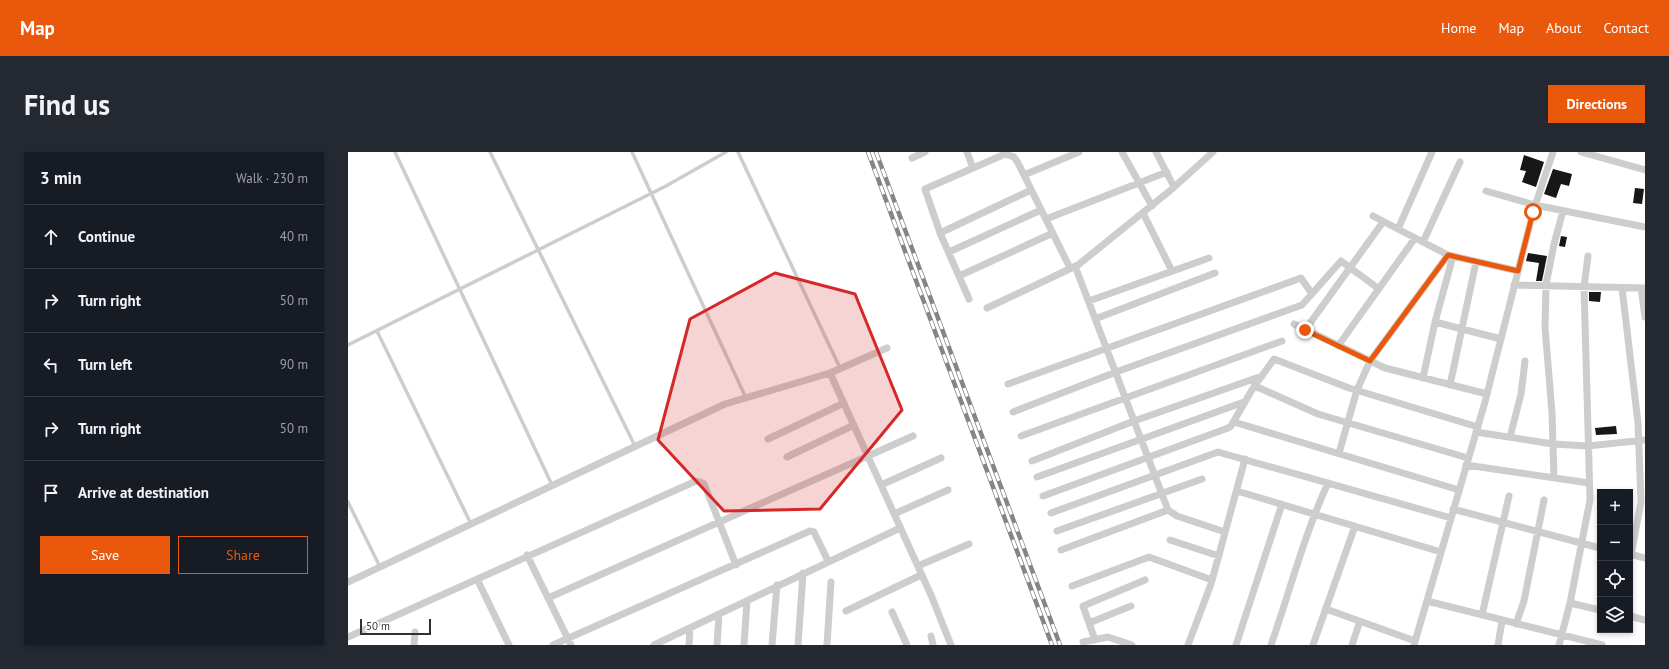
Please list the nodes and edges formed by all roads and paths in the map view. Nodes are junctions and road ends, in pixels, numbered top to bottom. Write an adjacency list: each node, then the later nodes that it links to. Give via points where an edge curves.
1 (395, 152): 59 (lane)
2 (490, 152): 41 (lane)
3 (632, 152): 26 (lane)
4 (726, 152): 26 (lane)
5 (738, 152): 79 (lane)
6 (925, 152): 16 (street)
7 (967, 152): 18 (street)
8 (1079, 152): 21 (street)
9 (1122, 152): 22 (street)
10 (1156, 152): 20 (street)
11 (1213, 152): 23 (street)
12 (1432, 152): 36 (street)
13 (1553, 152): 27 (street)
14 (1581, 152): 19 (street)
15 (1011, 153): 18 (street); 21 (street)
16 (912, 158)
17 (1460, 162): 40 (street)
18 (973, 168): 37 (street, via 925,189)
19 (1645, 170)
20 (1167, 172): 22 (street); 23 (street)
21 (1024, 175): 24 (street)
22 (1138, 183): 28 (street); 33 (street)
23 (1174, 187): 28 (street)
24 (1032, 190): 29 (street); 37 (street)
25 (1486, 191): 27 (street)
26 (651, 193): 41 (lane); 89 (lane)
27 (1535, 205): 30 (street); 50 (street)
28 (1152, 206): 31 (street)
29 (1041, 210): 33 (street); 42 (street)
30 (1563, 211): 35 (street); 54 (street)
31 (1143, 212): 47 (street); 49 (street)
32 (1373, 216): 34 (street)
33 (1046, 219): 38 (street)
34 (1383, 222): 36 (street); 48 (street)
35 (1645, 227)
36 (1398, 229): 39 (street)
37 (940, 233): 42 (street)
38 (1052, 233): 47 (street); 52 (street)
39 (1415, 238): 40 (street); 58 (street)
40 (1423, 242): 43 (street)
41 (539, 250): 59 (lane); 106 (lane)
42 (949, 252): 52 (street)
43 (1450, 256): 46 (street); 66 (street); 77 (street)
44 (1588, 256): 55 (street)
45 (1209, 258): 49 (street)
46 (1476, 262): 50 (street); 68 (street)
47 (1073, 267): 62 (street); 63 (street)
48 (1350, 268): 58 (street); 60 (street, via 1341,261); 70 (street)
49 (1172, 271): 62 (street)
50 (1518, 271): 53 (street)
51 (1215, 273): 65 (street)
52 (959, 276): 61 (street)
53 (1514, 285): 54 (street); 71 (street)
54 (1546, 285): 55 (street); 105 (street, via 1545,327)
55 (1584, 286): 56 (street); 107 (street)
56 (1622, 288): 57 (street); 104 (street)
57 (1643, 288): 64 (street)
58 (1379, 289): 74 (street)
59 (459, 290): 69 (lane); 122 (lane)
60 (1312, 294): 76 (street, via 1301,278); 80 (street, via 1302,305)
61 (968, 299)
62 (1089, 301): 65 (street)
63 (987, 308)
64 (1645, 317)
65 (1095, 319): 76 (street)
66 (1435, 322): 68 (street); 83 (street)
67 (1294, 324): 70 (street)
68 (1462, 329): 71 (street); 85 (street)
69 (377, 330): 73 (lane); 141 (lane)
70 (1305, 330): 74 (street)
71 (1501, 338): 88 (street)
72 (1282, 341): 90 (street)
73 (348, 345)
74 (1338, 346): 77 (street)
75 (887, 348): 79 (street)
76 (1107, 349): 80 (street); 84 (street)
77 (1370, 361): 83 (street, via 1385,368); 87 (street)
78 (1525, 361): 101 (street, via 1521,394)
79 (840, 369): 81 (street)
80 (1116, 372): 90 (street); 93 (street)
81 (830, 373): 89 (street); 92 (street)
82 (1262, 376): 86 (street); 87 (street, via 1275,359); 94 (street)
83 (1423, 378): 85 (street)
84 (1008, 384)
85 (1450, 385): 88 (street)
86 (1254, 386): 91 (street); 96 (street, via 1318,414)
87 (1358, 390): 96 (street); 98 (street)
88 (1487, 394): 98 (street)
89 (746, 398): 106 (street, via 724,404)
90 (1126, 398): 94 (street); 100 (street)
91 (1244, 402): 95 (street); 103 (street)
92 (844, 403): 97 (street); 102 (street)
93 (1013, 412)
94 (1134, 421): 103 (street); 114 (street)
95 (1234, 422): 108 (street); 111 (street, via 1226,429)
96 (1349, 423): 108 (street); 115 (street)
97 (854, 425): 109 (street); 110 (street)
98 (1477, 429): 101 (street); 115 (street)
99 (913, 436): 109 (street)
100 (1021, 436)
101 (1510, 438): 105 (street)
102 (768, 439)
103 (1142, 440): 111 (street); 117 (street)
104 (1642, 440): 107 (street); 150 (street, via 1641,506)
105 (1553, 444): 107 (street); 118 (street)
106 (635, 446): 122 (street)
107 (1588, 446): 121 (street)
108 (1339, 453): 125 (street)
109 (867, 455): 123 (street); 139 (street)
110 (787, 456)
111 (1148, 457): 116 (street); 128 (street)
112 (941, 458): 123 (street)
113 (1245, 459): 116 (street, via 1218,452); 120 (street); 126 (street)
114 (1032, 461)
115 (1467, 461): 118 (street); 125 (street)
116 (1155, 475): 127 (street); 135 (street)
117 (1037, 477)
118 (1554, 478): 121 (street)
119 (1202, 479): 127 (street)
120 (1328, 483): 137 (street); 138 (street)
121 (1589, 483): 149 (street, via 1590,500)
122 (552, 485): 141 (street)
123 (881, 485): 136 (street)
124 (948, 490): 136 (street)
125 (1459, 490): 133 (street)
126 (1237, 491): 132 (street); 146 (street)
127 (1162, 493): 134 (street); 145 (street)
128 (1043, 496)
129 (1509, 496): 140 (street)
130 (1544, 500): 144 (street)
131 (348, 502): 161 (lane)
132 (1282, 504): 137 (street); 214 (street)
133 (1453, 509): 138 (street); 140 (street)
134 (1168, 510): 146 (street, via 1177,516); 152 (street)
135 (1051, 513)
136 (894, 514): 143 (street)
137 (1314, 514): 142 (street); 215 (street)
138 (1451, 518): 153 (street)
139 (718, 522): 154 (street, via 703,482 696,481); 159 (street); 171 (street)
140 (1503, 522): 144 (street); 181 (street)
141 (471, 524): 161 (street)
142 (1355, 526): 153 (street); 176 (street)
143 (900, 528): 158 (street); 160 (street)
144 (1537, 530): 149 (street); 187 (street, via 1524,602)
145 (1056, 531)
146 (1226, 532): 156 (street)
147 (1170, 540): 156 (street)
148 (969, 544): 160 (street)
149 (1581, 544): 151 (street); 174 (street)
150 (1633, 544)
151 (1597, 547)
152 (1061, 550)
153 (1441, 552): 173 (street)
154 (527, 555): 164 (street); 171 (street)
155 (1633, 555): 157 (street)
156 (1219, 556): 166 (street)
157 (1645, 558)
158 (828, 562): 159 (street, via 812,530); 162 (street)
159 (736, 565): 193 (street)
160 (918, 566): 163 (street)
161 (380, 567): 167 (street)
162 (803, 573): 169 (street); 207 (street)
163 (921, 575): 178 (street); 211 (street)
164 (477, 579): 192 (street); 199 (street)
165 (1145, 580): 186 (street, via 1083,606)
166 (1212, 580): 170 (street, via 1149,557); 213 (street)
167 (348, 582)
168 (831, 582): 208 (street)
169 (777, 585): 172 (street); 206 (street)
170 (1072, 586)
171 (548, 598): 193 (street)
172 (747, 601): 180 (street); 205 (street)
173 (1427, 601): 181 (street); 197 (street)
174 (1570, 603): 177 (street); 191 (street)
175 (1131, 606): 186 (street)
176 (1326, 609): 185 (street); 216 (street)
177 (1597, 609)
178 (846, 611)
179 (892, 612): 209 (street)
180 (719, 615): 188 (street); 204 (street)
181 (1482, 615): 183 (street)
182 (1633, 617): 184 (street)
183 (1502, 620): 187 (street); 218 (street)
184 (1645, 620)
185 (1360, 621): 197 (street); 217 (street)
186 (1089, 623): 194 (street)
187 (1516, 624): 191 (street)
188 (690, 628): 196 (street); 203 (street)
189 (415, 632): 198 (street)
190 (931, 636): 210 (street)
191 (1562, 636): 219 (street); 220 (street)
192 (348, 637)
193 (567, 638): 200 (street); 201 (street)
194 (1095, 640): 195 (street); 212 (street, via 1112,638)
195 (1083, 642)
196 (663, 643): 202 (street)
197 (1415, 643)
198 (414, 645)
199 (509, 645)
200 (552, 645)
201 (571, 645)
202 (654, 645)
203 (689, 645)
204 (717, 645)
205 (744, 645)
206 (772, 645)
207 (798, 645)
208 (827, 645)
209 (907, 645)
210 (933, 645)
211 (951, 645)
212 (1132, 645)
213 (1188, 645)
214 (1236, 645)
215 (1271, 645)
216 (1313, 645)
217 (1352, 645)
218 (1498, 645)
219 (1559, 645)
220 (1602, 645)

